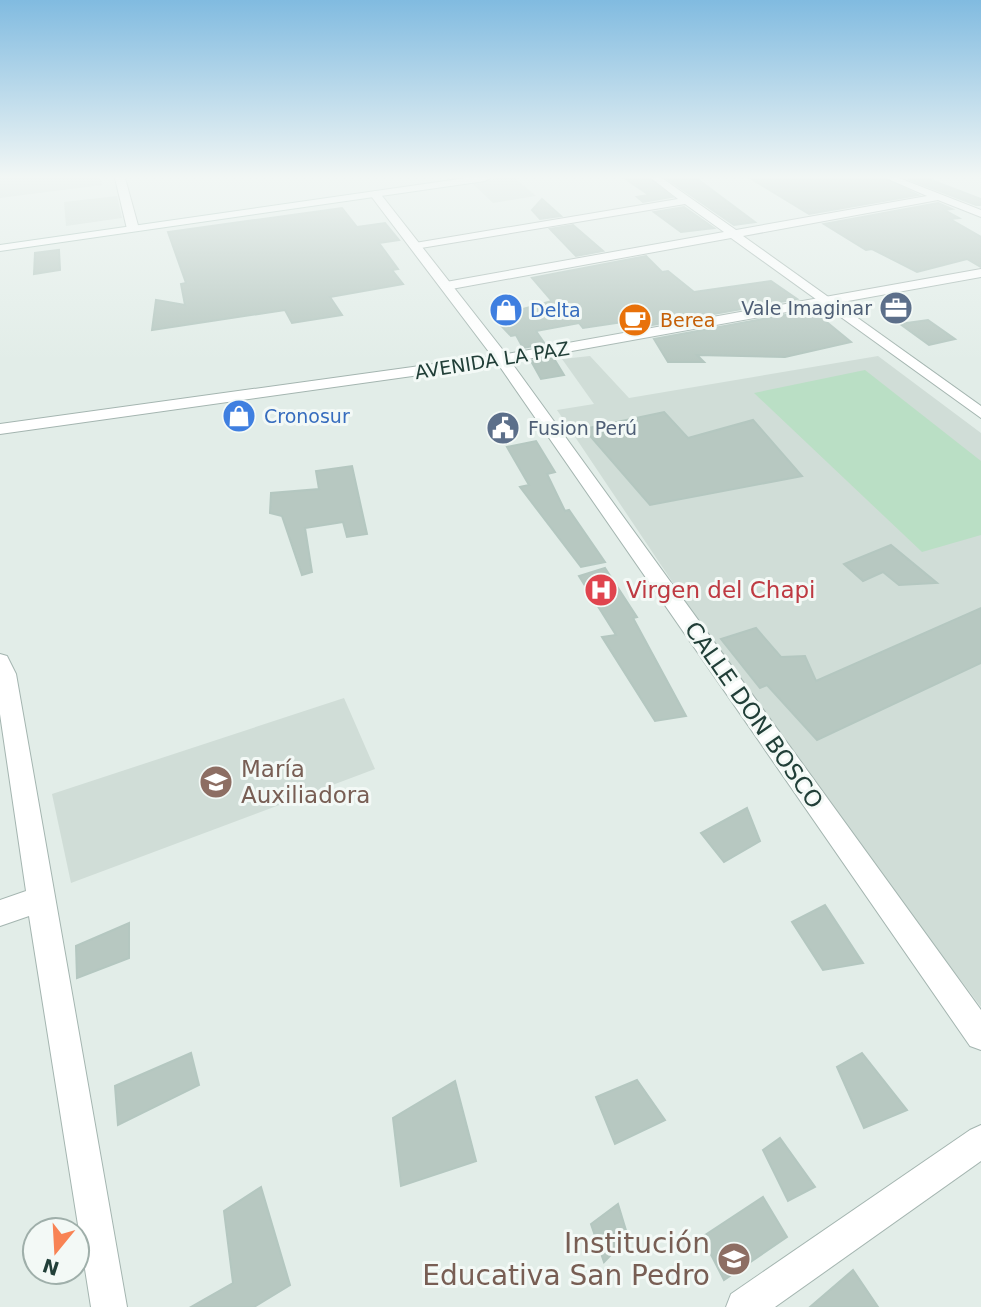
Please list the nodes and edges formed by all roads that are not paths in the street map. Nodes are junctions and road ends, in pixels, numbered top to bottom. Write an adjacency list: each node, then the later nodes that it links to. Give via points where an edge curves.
1 (63, 239): 7 (street)
2 (410, 239): 6 (street, CALLE DON BOSCO)
3 (457, 239): 6 (street)
4 (707, 239): 9 (street)
5 (742, 239): 10 (street)
6 (415, 246): 9 (street, CALLE DON BOSCO)
7 (0, 248)
8 (981, 274): 10 (street, AVENIDA LA PAZ)
9 (446, 286): 11 (street, CALLE DON BOSCO)
10 (829, 303): 11 (street, AVENIDA LA PAZ); 12 (street)
11 (502, 359): 13 (street, AVENIDA LA PAZ); 17 (street, CALLE DON BOSCO)
12 (981, 413)
13 (0, 429)
14 (0, 662): 15 (street)
15 (40, 899): 16 (street); 19 (street)
16 (0, 913)
17 (981, 1035)
18 (981, 1141): 20 (street)
19 (108, 1307)
20 (744, 1307)

